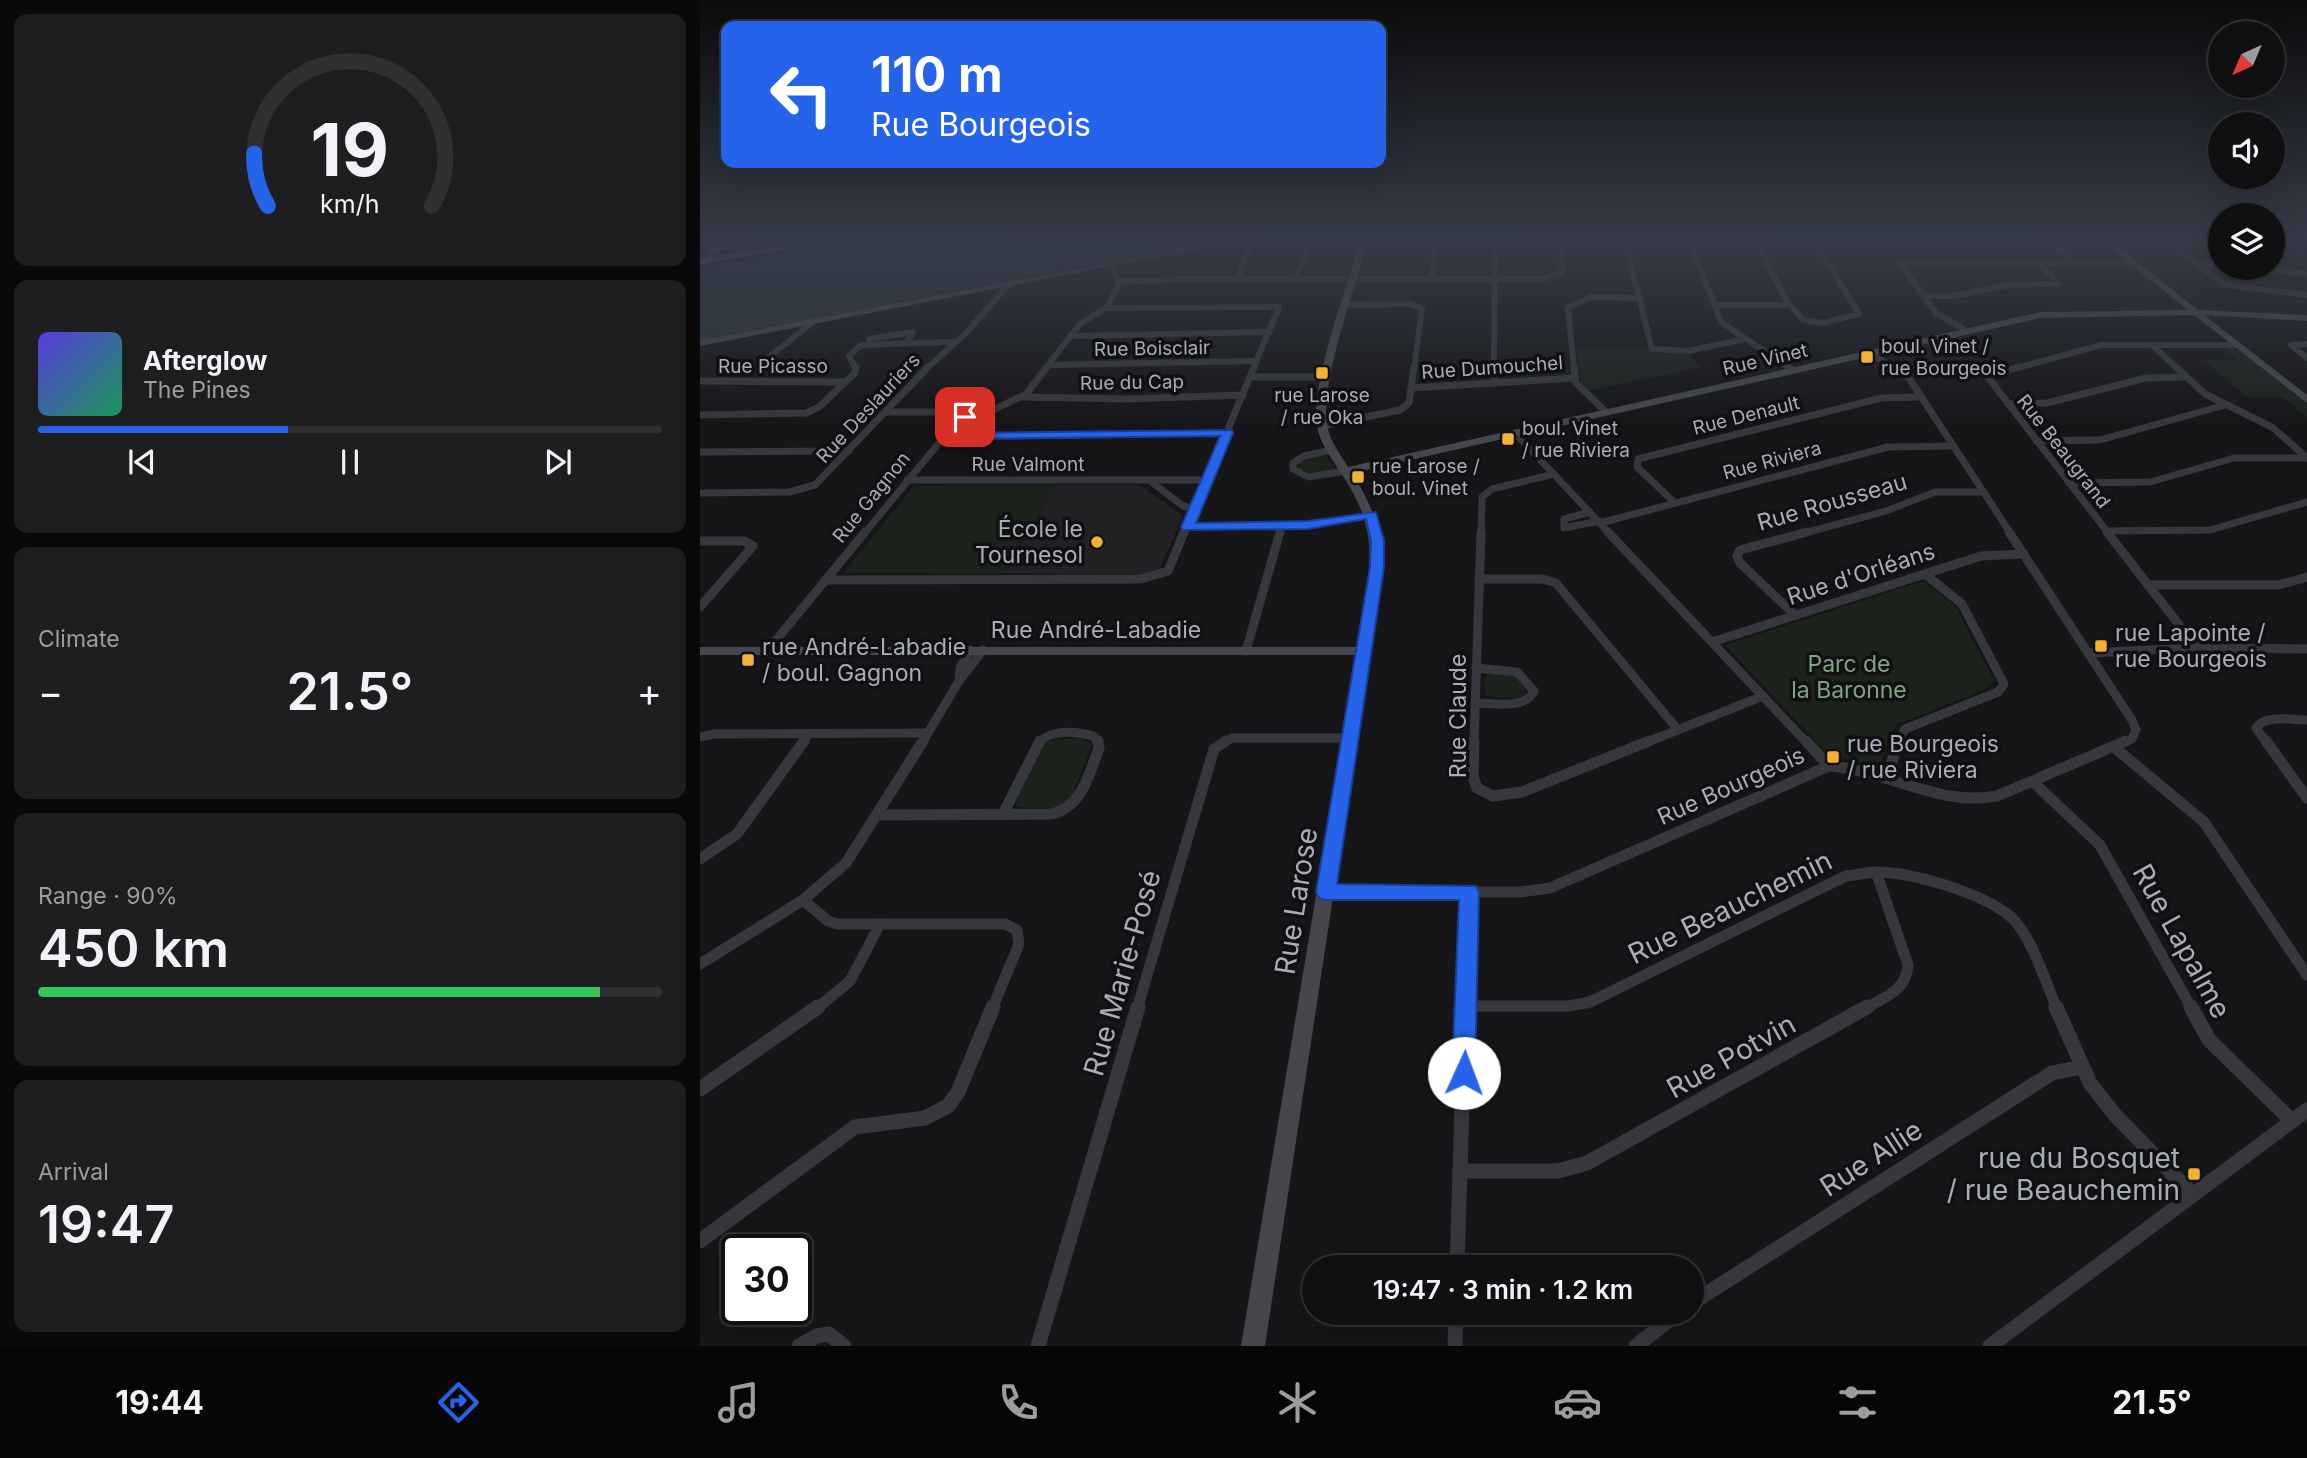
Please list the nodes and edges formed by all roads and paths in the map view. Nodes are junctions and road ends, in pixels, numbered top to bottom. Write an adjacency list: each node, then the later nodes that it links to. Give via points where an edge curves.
1 (927, 301): 19 (street)
2 (994, 301): 25 (street, Rue Deslauriers)
3 (1110, 301): 16 (street)
4 (1347, 301): 13 (street, Rue Larose)
5 (1495, 301): 43 (street)
6 (1584, 301): 40 (street, via 1569,306)
7 (1640, 301): 23 (street, via 1654,350 1688,351)
8 (1712, 301): 14 (street)
9 (1786, 301): 15 (street)
10 (1852, 301): 15 (street, via 1860,313 1810,324)
11 (1927, 301): 20 (street, via 1937,314)
12 (2182, 301): 17 (street)
13 (1346, 305): 38 (street, Rue Larose); 44 (street, via 1410,304 1422,308)
14 (1714, 305): 15 (street); 23 (street, via 1722,324)
15 (1788, 305)
16 (1107, 308): 21 (street, via 1277,305); 22 (street, Rue Gagnon, via 1082,322)
17 (2196, 312): 18 (street, Rue Vinet); 20 (street, Rue Vinet, via 2059,313); 29 (street)
18 (2307, 318)
19 (813, 322): 26 (street); 34 (street)
20 (1966, 331): 31 (street, Rue Vinet)
21 (1269, 332): 22 (street); 33 (street)
22 (1070, 336): 35 (street, Rue Gagnon)
23 (1745, 339): 36 (street)
24 (907, 342): 25 (street); 30 (street); 30 (street, via 912,331 876,336)
25 (952, 342): 51 (street, Rue Deslauriers)
26 (700, 343)
27 (2307, 344): 32 (street, via 2291,345)
28 (2152, 345): 29 (street, Rue Beaugrand); 39 (street); 49 (street, Rue Beaugrand, via 2101,345 1988,374)
29 (2238, 345): 48 (street)
30 (859, 346): 42 (street, via 849,357 856,370)
31 (1870, 353): 36 (street, Rue Vinet); 47 (street, Rue Bourgeois, via 1907,375)
32 (2307, 358)
33 (1256, 361): 35 (street, Rue Boisclair); 37 (street)
34 (759, 365)
35 (1048, 365): 46 (street, Rue Gagnon)
36 (1793, 370): 52 (street, Rue Vinet)
37 (1250, 377): 38 (street); 45 (street)
38 (1327, 377): 55 (street, Rue Larose, via 1320,410)
39 (2186, 377): 49 (street, via 2146,378 2050,403); 50 (street)
40 (1575, 378): 43 (street, Rue Dumouchel); 52 (street)
41 (700, 381): 42 (street, Rue Picasso)
42 (845, 382): 53 (street, via 806,413)
43 (1494, 383): 44 (street, Rue Dumouchel)
44 (1411, 388): 55 (street, via 1408,404 1402,409)
45 (1243, 395): 46 (street, Rue du Cap); 56 (street)
46 (1021, 397): 54 (street, Rue Gagnon)
47 (1922, 397): 60 (street, Rue Bourgeois); 74 (street, Rue Denault, via 1875,400 1638,459 1637,467)
48 (2307, 400)
49 (2008, 404): 59 (street, Rue Beaugrand)
50 (2225, 405): 59 (street, via 2100,440); 64 (street, via 2274,429)
51 (886, 412): 54 (street, via 948,413); 62 (street, Rue Deslauriers)
52 (1606, 412): 57 (street, Rue Vinet)
53 (700, 415)
54 (970, 419): 58 (street, Rue Gagnon)
55 (1322, 426): 61 (street, Rue Larose)
56 (1228, 433): 58 (street); 69 (street)
57 (1515, 433): 65 (street, Rue Vinet); 66 (street)
58 (943, 437): 67 (street, Rue Gagnon)
59 (2036, 441): 70 (street, Rue Beaugrand)
60 (1954, 446): 71 (street, Rue Bourgeois); 74 (street, Rue Riviera, via 1888,447)
61 (1332, 450): 65 (street, Rue Larose); 65 (street, via 1300,458 1293,469 1308,477)
62 (849, 451): 63 (street); 72 (street, Rue Deslauriers, via 808,489)
63 (700, 452)
64 (2307, 458): 70 (street, via 2234,458 2146,483)
65 (1346, 471): 77 (street, Rue Larose)
66 (1554, 474): 76 (street); 86 (street, Rue Claude, via 1484,494)
67 (907, 480): 68 (street, Rue Valmont); 87 (street, Rue Gagnon)
68 (1149, 480): 69 (street, Rue Valmont); 75 (street, via 1183,506)
69 (1208, 480): 75 (street)
70 (2069, 483): 81 (street, Rue Beaugrand)
71 (1984, 492): 83 (street, Rue Bourgeois); 90 (street, Rue Rousseau, via 1935,492 1886,511 1740,550 1740,563)
72 (700, 493)
73 (2307, 502): 81 (street, via 2214,530)
74 (1675, 503): 78 (street, Rue Riviera)
75 (1196, 509): 80 (street)
76 (1590, 512): 78 (street); 78 (street, Rue Riviera, via 1564,519 1564,528)
77 (1371, 514): 79 (street); 98 (street, Rue Larose, via 1378,556)
78 (1600, 522): 91 (street)
79 (1282, 525): 80 (street); 97 (street)
80 (1188, 527): 87 (street, via 1170,567 1161,575 1141,579)
81 (2106, 531): 88 (street, Rue Beaugrand)
82 (700, 541): 89 (street, via 744,541 753,546)
83 (2024, 554): 84 (street, Rue d'Orléans, via 1984,555); 99 (street, Rue Bourgeois)
84 (1925, 574): 90 (street, Rue d'Orléans); 111 (street, via 1962,604 2004,684 1998,692 1905,729)
85 (2307, 577): 88 (street, via 2278,585)
86 (1479, 579): 100 (street, Rue Claude); 104 (street, via 1543,579 1558,584)
87 (825, 580): 94 (street, Rue Gagnon)
88 (2148, 585): 92 (street, Rue Beaugrand)
89 (700, 607)
90 (1794, 615): 91 (street, Rue d'Orléans)
91 (1712, 642): 101 (street)
92 (2197, 648): 93 (street); 99 (street)
93 (2307, 649)
94 (768, 650): 95 (street, Rue André-Labadie); 96 (street, Rue André-Labadie)
95 (976, 650): 97 (street, Rue André-Labadie); 105 (street, via 971,669 958,681)
96 (700, 651)
97 (1246, 651): 98 (street, Rue André-Labadie)
98 (1365, 651): 108 (street, Rue Larose)
99 (2090, 653): 109 (street, Rue Bourgeois, via 2136,727 2132,739)
100 (1476, 668): 102 (street, Rue Claude); 102 (street, via 1518,671 1534,693 1521,703)
101 (1763, 696): 104 (street, Rue Claude); 110 (street)
102 (1475, 703): 104 (street, Rue Claude, via 1473,780 1482,793 1493,796 1522,792)
103 (2307, 720): 113 (street, via 2263,720 2256,728)
104 (1678, 730)
105 (927, 733): 106 (street); 115 (street)
106 (809, 734): 107 (street); 116 (street, via 737,835)
107 (700, 737)
108 (1350, 738): 118 (street, Rue Larose); 138 (street, Rue Marie-Posé, via 1236,738 1214,749)
109 (2115, 748): 112 (street, Rue Bourgeois); 123 (street, via 2204,822)
110 (1829, 766): 111 (street, Rue Bourgeois); 119 (street, Rue Bourgeois, via 1557,886 1527,892)
111 (1888, 779): 112 (street, Rue Bourgeois, via 1968,800 1992,797)
112 (2033, 782): 128 (street, Rue Lapalme, via 2101,845 2214,1047)
113 (2307, 798)
114 (1003, 814): 114 (street, via 1056,814 1071,807 1099,748 1098,739 1090,734 1056,734 1039,740); 115 (street)
115 (879, 815): 120 (street, via 846,863)
116 (700, 859)
117 (1876, 872): 124 (street, Rue Beauchemin, via 1843,878 1590,1002); 125 (street, Rue Beauchemin, via 1908,876 1980,899 2012,918 2026,939); 129 (street, Rue Potvin, via 1908,965 1908,979 1900,989 1587,1163 1558,1171)
118 (1326, 892): 119 (street, Rue Bourgeois); 139 (street, Rue Larose)
119 (1469, 892): 124 (street)
120 (803, 900): 121 (street, via 831,922); 122 (street)
121 (880, 924): 126 (street, via 839,993); 131 (street, via 1005,924 1019,933 1018,947 956,1096 925,1121 872,1122 849,1130)
122 (700, 964)
123 (2307, 975)
124 (1466, 1006): 129 (street)
125 (2082, 1067): 130 (street, Rue Beauchemin, via 2108,1107); 133 (street, Rue Allie, via 2052,1073)
126 (700, 1089)
127 (2307, 1110): 128 (street)
128 (2292, 1121): 130 (street)
129 (1460, 1171): 132 (street)
130 (2193, 1195): 142 (street)
131 (700, 1241)
132 (1457, 1255)
133 (1704, 1295)
134 (1456, 1325): 140 (street)
135 (1663, 1325): 141 (street)
136 (799, 1346): 137 (street, via 827,1334 839,1338)
137 (844, 1346)
138 (1038, 1346)
139 (1253, 1346)
140 (1455, 1346)
141 (1636, 1346)
142 (1990, 1346)

